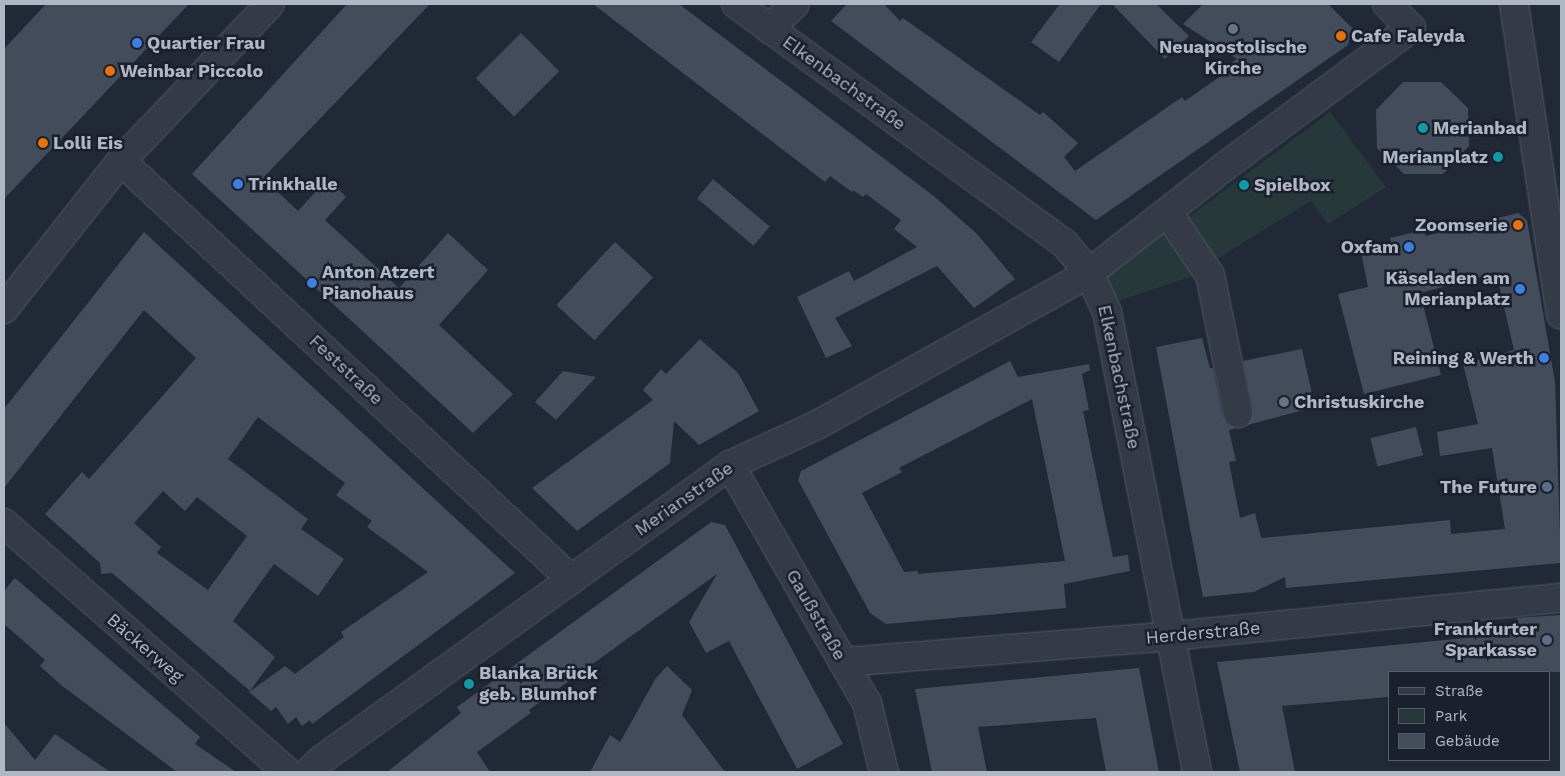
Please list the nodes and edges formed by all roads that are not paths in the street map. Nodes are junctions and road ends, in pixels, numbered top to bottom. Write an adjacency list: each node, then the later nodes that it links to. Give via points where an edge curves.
1 (270, 4): 7 (street)
2 (736, 4): 6 (street, Elkenbachstraße)
3 (795, 4): 6 (street)
4 (1387, 4): 9 (street, via 1411,28)
5 (1514, 4): 8 (street)
6 (770, 29): 10 (street, Elkenbachstraße, via 1064,243)
7 (121, 161): 11 (street); 16 (street, Feststraße)
8 (1550, 170): 12 (street)
9 (1167, 212): 10 (street); 13 (street, via 1210,275)
10 (1090, 273): 14 (street, Merianstraße, via 819,424); 18 (street, Elkenbachstraße, via 1107,312)
11 (4, 310)
12 (1561, 314)
13 (1238, 413)
14 (730, 465): 16 (street, Merianstraße); 19 (street, Gaußstraße)
15 (4, 523): 20 (street, Bäckerweg)
16 (571, 579): 21 (street, Merianstraße, via 321,760)
17 (1561, 598): 18 (street, Herderstraße)
18 (1171, 636): 19 (street, Herderstraße); 23 (street, Elkenbachstraße)
19 (843, 662): 22 (street, Gaußstraße, via 867,703)
20 (286, 772)
21 (309, 772)
22 (884, 772)
23 (1197, 772)

